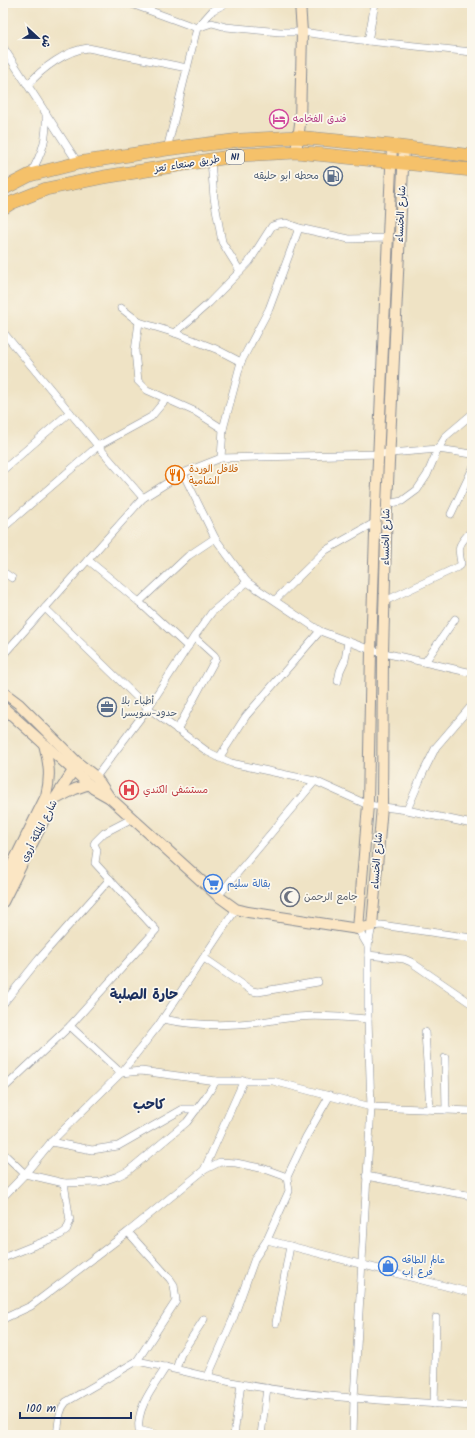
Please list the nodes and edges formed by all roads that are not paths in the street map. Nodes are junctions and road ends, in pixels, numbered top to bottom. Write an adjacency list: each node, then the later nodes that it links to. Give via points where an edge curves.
1 (129, 3): 6 (street)
2 (227, 3): 5 (street)
3 (300, 3): 7 (street)
4 (375, 3): 8 (street)
5 (214, 6): 6 (street)
6 (197, 28): 7 (street, via 212,23 280,32); 11 (street)
7 (302, 32): 8 (street); 14 (street, via 300,124)
8 (368, 41): 10 (street)
9 (3, 47): 12 (street)
10 (472, 52)
11 (187, 68): 12 (street, via 88,48 72,52 44,69); 16 (street)
12 (28, 85): 13 (street)
13 (46, 112): 22 (street); 24 (street, via 46,139)
14 (297, 137): 15 (highway, طريق صنعاء تعز / N1); 16 (highway, طريق صنعاء تعز / N1, via 240,140); 17 (street)
15 (398, 147): 18 (highway, طريق صنعاء تعز / N1); 21 (street, شارع الخنساء)
16 (167, 149): 19 (highway, طريق صنعاء تعز / N1)
17 (296, 152): 20 (highway, طريق صنعاء تعز / N1, via 241,155); 21 (highway, طريق صنعاء تعز / N1)
18 (472, 156)
19 (100, 159): 22 (highway, طريق صنعاء تعز / N1); 25 (highway)
20 (211, 161): 25 (highway, طريق صنعاء تعز / N1); 30 (street, via 214,198 222,242)
21 (398, 162): 23 (highway, طريق صنعاء تعز / N1); 29 (street, شارع الخنساء); 42 (street, شارع الخنساء)
22 (78, 164): 24 (highway, طريق صنعاء تعز / N1)
23 (472, 170)
24 (30, 175): 26 (highway, طريق صنعاء تعز / N1)
25 (104, 177): 27 (highway, طريق صنعاء تعز / N1, via 46,189)
26 (3, 189)
27 (3, 208)
28 (298, 228): 29 (street, via 349,239); 30 (street, via 286,224 272,226 249,262); 35 (street, via 269,309)
29 (388, 238): 42 (street, شارع الخنساء)
30 (240, 271): 34 (street)
31 (121, 308): 32 (street)
32 (139, 322): 34 (street); 36 (street, via 135,351 138,381 147,390)
33 (3, 332): 37 (street)
34 (175, 333): 35 (street)
35 (242, 362): 39 (street)
36 (166, 399): 39 (street, via 196,412); 40 (street, via 151,417)
37 (70, 412): 40 (street); 45 (street)
38 (472, 414): 41 (street, via 446,436)
39 (223, 429): 44 (street)
40 (98, 446): 48 (street); 52 (street)
41 (438, 449): 42 (street); 43 (street); 49 (street, via 427,475 417,490 402,501)
42 (384, 454): 44 (street); 49 (street, شارع الخنساء); 51 (street, شارع الخنساء)
43 (472, 454)
44 (220, 458): 47 (street)
45 (3, 470)
46 (472, 470): 50 (street)
47 (183, 473): 48 (street); 54 (street)
48 (143, 498): 55 (street)
49 (387, 504): 60 (street, شارع الخنساء)
50 (452, 514)
51 (376, 522): 59 (street, via 326,550); 68 (street, شارع الخنساء)
52 (3, 528)
53 (472, 530): 60 (street, via 459,547 460,566)
54 (215, 538): 58 (street); 61 (street, via 188,556)
55 (88, 560): 61 (street); 62 (street)
56 (3, 572): 57 (street)
57 (12, 578)
58 (247, 582): 59 (street); 65 (street, via 212,612)
59 (275, 600): 64 (street)
60 (385, 601): 69 (street, شارع الخنساء)
61 (139, 602): 67 (street)
62 (45, 608): 70 (street); 77 (street)
63 (455, 619): 71 (street)
64 (320, 632): 66 (street); 80 (street, via 246,716)
65 (194, 637): 67 (street); 78 (street, via 216,658)
66 (348, 642): 68 (street); 73 (street)
67 (188, 647): 77 (street)
68 (371, 650): 69 (street); 85 (street, شارع الخنساء)
69 (383, 652): 71 (street); 86 (street, شارع الخنساء)
70 (3, 655)
71 (425, 662): 72 (street)
72 (472, 673)
73 (338, 681)
74 (3, 692): 81 (street, via 19,704)
75 (472, 705): 87 (street, via 436,747)
76 (3, 708): 79 (street)
77 (148, 708): 78 (street); 82 (street)
78 (177, 730): 80 (street)
79 (44, 744): 81 (street); 84 (street)
80 (219, 758): 83 (street, via 231,763)
81 (76, 766): 82 (street); 84 (street, شارع الملكة أروى)
82 (92, 780): 84 (street); 88 (street)
83 (314, 781): 85 (street); 92 (street)
84 (50, 798): 91 (street, شارع الملكة أروى); 93 (street, شارع الملكة أروى)
85 (368, 805): 86 (street); 96 (street, شارع الخنساء)
86 (382, 806): 87 (street); 95 (street, شارع الخنساء)
87 (407, 810): 89 (street)
88 (133, 818): 90 (street, via 104,833 94,844 97,850 96,863); 92 (street)
89 (472, 824)
90 (110, 878): 102 (street); 106 (street, via 156,930)
91 (3, 883)
92 (218, 896): 94 (street)
93 (3, 902)
94 (236, 909): 96 (street); 100 (street)
95 (372, 926): 96 (street); 97 (street, via 381,925); 98 (street)
96 (358, 929): 98 (street)
97 (472, 938)
98 (368, 946): 99 (street)
99 (368, 955): 103 (street, via 411,962); 105 (street)
100 (204, 958): 101 (street, via 252,991); 104 (street)
101 (318, 982)
102 (3, 1004)
103 (472, 1004)
104 (163, 1019): 105 (street, via 216,1025 320,1016); 109 (street)
105 (368, 1019): 114 (street)
106 (70, 1026): 109 (street); 112 (street)
107 (425, 1032): 116 (street)
108 (445, 1058): 117 (street)
109 (121, 1073): 111 (street, via 141,1072); 119 (street)
110 (244, 1080): 111 (street); 113 (street, via 273,1081); 121 (street)
111 (216, 1081): 115 (street)
112 (3, 1089)
113 (330, 1095): 114 (street); 124 (street)
114 (371, 1107): 116 (street); 123 (street)
115 (197, 1109): 119 (street, via 183,1109 118,1146 92,1150); 125 (street, via 186,1122 123,1174 100,1182)
116 (430, 1109): 117 (street)
117 (446, 1110): 118 (street)
118 (472, 1111)
119 (50, 1142): 122 (street)
120 (3, 1153): 122 (street)
121 (204, 1170): 124 (street, via 220,1162 236,1163); 128 (street)
122 (25, 1174): 125 (street); 127 (street)
123 (366, 1176): 126 (street); 132 (street)
124 (287, 1177): 129 (street, via 289,1191)
125 (64, 1183): 131 (street, via 70,1221 66,1231)
126 (472, 1196)
127 (3, 1197)
128 (128, 1232): 135 (street, via 31,1306); 138 (street, via 170,1279 174,1285 176,1301)
129 (267, 1240): 130 (street); 141 (street, via 255,1258 233,1319)
130 (290, 1246): 132 (street); 137 (street)
131 (3, 1258)
132 (363, 1264): 133 (street); 144 (street)
133 (472, 1293)
134 (436, 1318): 145 (street)
135 (3, 1319)
136 (204, 1319): 140 (street, via 181,1354)
137 (276, 1323)
138 (137, 1362): 139 (street); 147 (street, via 66,1402 61,1410)
139 (166, 1367): 140 (street); 148 (street, via 142,1407 138,1423 139,1430)
140 (176, 1369): 141 (street)
141 (208, 1376): 142 (street)
142 (241, 1384): 143 (street); 149 (street)
143 (267, 1388): 144 (street); 150 (street)
144 (354, 1398): 145 (street); 151 (street)
145 (434, 1404): 146 (street)
146 (472, 1406)
147 (57, 1435)
148 (157, 1435)
149 (234, 1435)
150 (261, 1435)
151 (353, 1435)

